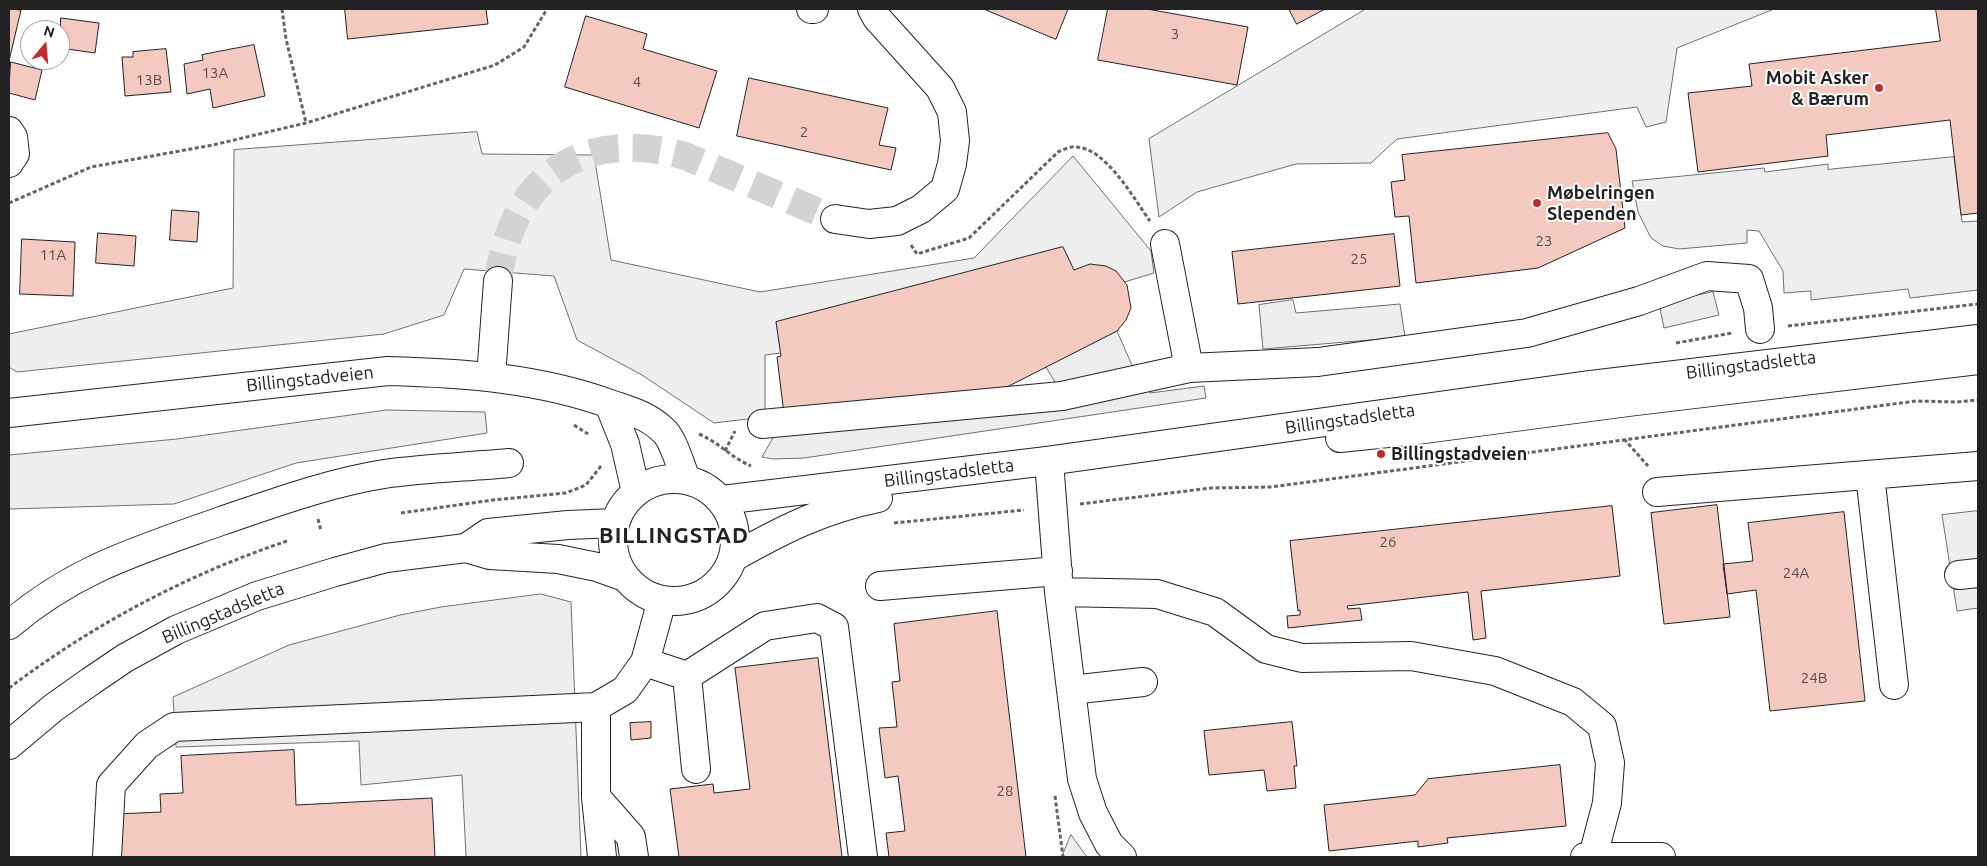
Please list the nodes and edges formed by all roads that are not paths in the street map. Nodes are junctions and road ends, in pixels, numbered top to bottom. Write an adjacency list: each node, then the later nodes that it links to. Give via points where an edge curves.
1 (872, 9): 4 (main road, via 940,88 952,112 955,141 945,189 921,209 897,221 869,224)
2 (9, 131): 3 (main road, via 15,154)
3 (9, 163)
4 (835, 219)
5 (1165, 244): 10 (main road)
6 (498, 281): 11 (main road)
7 (1760, 330): 10 (main road, via 1758,308 1749,279 1707,276 1639,301 1527,333 1318,362)
8 (1978, 339): 17 (main road, Billingstadsletta, via 1589,385)
9 (1978, 360): 17 (main road, Billingstadsletta, via 1417,430)
10 (1189, 368): 14 (main road, via 1062,396)
11 (492, 377): 12 (main road, Billingstadveien, via 561,389); 13 (main road, Billingstadveien, via 388,371)
12 (610, 404): 19 (main road, Billingstadveien, via 645,416 666,432); 20 (main road, via 625,444)
13 (9, 413)
14 (762, 424)
15 (509, 463): 30 (main road, via 384,474 298,494 132,551 76,577)
16 (1978, 466): 18 (main road)
17 (1049, 468): 22 (main road, Billingstadsletta); 25 (main road, Billingstadsletta, via 845,505 791,525); 27 (main road)
18 (1870, 475): 21 (main road); 34 (main road)
19 (686, 479): 20 (main road, via 660,480); 22 (main road, via 706,487)
20 (636, 492): 23 (main road, via 623,506)
21 (1658, 492)
22 (722, 500): 25 (main road, via 735,527)
23 (615, 523): 24 (main road, Billingstadsletta, via 488,533); 26 (main road, via 614,552)
24 (466, 548): 26 (main road, Billingstadsletta, via 490,555 558,559); 37 (main road, Billingstadsletta, via 386,558 352,567 281,588 176,630 111,667 53,708)
25 (734, 557): 29 (main road, via 724,578 706,593 685,601)
26 (625, 577): 29 (main road, via 642,592)
27 (1058, 581): 28 (main road); 35 (main road); 45 (main road, via 1157,594 1215,612 1266,649 1302,658 1410,656 1495,671 1573,702 1602,726 1610,763 1606,803)
28 (880, 586)
29 (662, 600): 31 (main road)
30 (9, 625)
31 (645, 662): 32 (main road); 36 (main road, via 625,690)
32 (686, 676): 38 (main road); 43 (main road, via 765,626 817,618 834,627)
33 (1143, 682): 35 (main road)
34 (1894, 685)
35 (1071, 690): 44 (main road, via 1085,788 1093,814 1109,844)
36 (596, 707): 39 (main road); 40 (main road, via 174,727 147,745 111,785)
37 (9, 745)
38 (696, 769)
39 (596, 797): 41 (main road); 42 (main road, via 631,837)
40 (107, 857)
41 (602, 857)
42 (634, 857)
43 (863, 857)
44 (1122, 857)
45 (1589, 857): 46 (main road)
46 (1661, 857)

